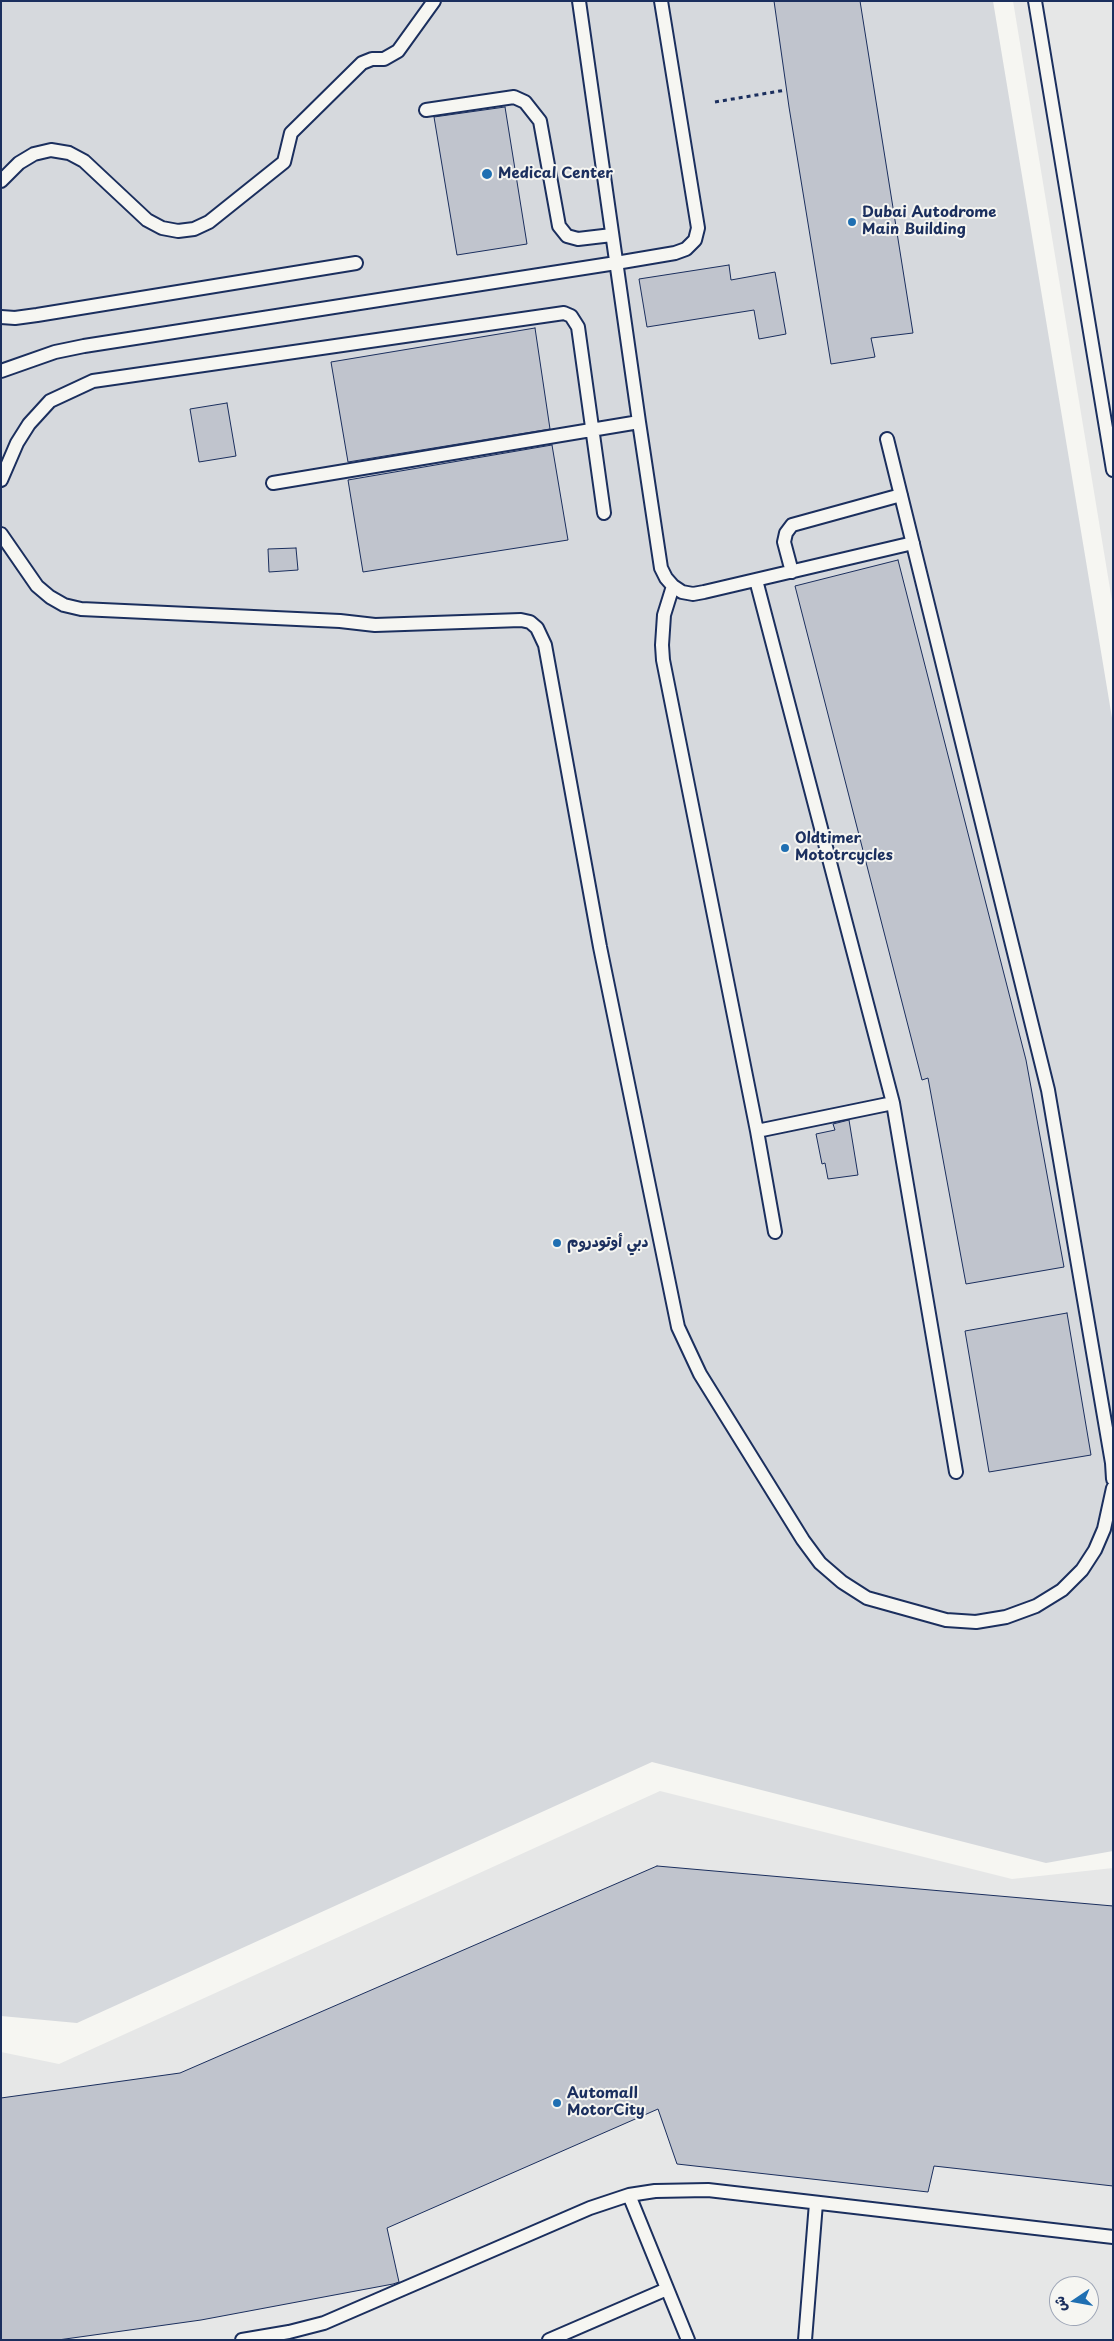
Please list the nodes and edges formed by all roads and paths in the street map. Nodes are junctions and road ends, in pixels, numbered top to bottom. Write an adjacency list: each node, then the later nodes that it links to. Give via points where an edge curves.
1 (434, 1): 8 (lane, via 398,51 384,59 362,63 291,133 284,162 208,222 194,229 162,228 147,220 84,162 69,153 51,150 34,154 19,163)
2 (579, 1): 9 (lane)
3 (661, 1): 11 (lane, via 698,228 695,240 686,249)
4 (1035, 1): 17 (lane)
5 (786, 90): 6 (path)
6 (715, 102)
7 (426, 110): 9 (lane, via 514,97 525,102 540,121 558,226 567,236 578,239)
8 (1, 181)
9 (612, 235): 11 (lane)
10 (356, 263): 12 (lane, via 37,316)
11 (616, 263): 13 (lane, via 84,346); 14 (lane)
12 (1, 317)
13 (1, 371)
14 (638, 422): 15 (lane); 26 (lane, via 661,568)
15 (593, 430): 18 (lane, via 578,327 571,316 557,312 93,381 50,402 17,444); 19 (lane); 21 (lane)
16 (887, 439): 20 (lane)
17 (1113, 470)
18 (1, 480)
19 (273, 483)
20 (901, 495): 23 (lane); 24 (lane, via 792,525 784,542)
21 (604, 513)
22 (1, 534): 32 (lane, via 37,586 64,605 81,609 376,625 521,620 537,628 545,645 600,947 678,1327 700,1374 802,1540 820,1563 867,1598 946,1620 976,1622 1006,1617 1036,1606 1062,1590 1082,1570 1104,1529)
23 (913, 543): 24 (lane); 31 (lane, via 1048,1090)
24 (792, 572): 25 (lane)
25 (756, 580): 26 (lane, via 693,594); 27 (lane)
26 (673, 586): 28 (lane, via 662,630 663,660)
27 (893, 1103): 28 (lane); 30 (lane)
28 (757, 1131): 29 (lane)
29 (775, 1232)
30 (956, 1472)
31 (1113, 1479)
32 (1113, 1488)
33 (629, 2196): 34 (lane, via 682,2189); 36 (lane); 37 (lane, via 590,2208 340,2316)
34 (816, 2203): 35 (lane); 41 (lane)
35 (1113, 2237)
36 (667, 2289): 39 (lane); 40 (lane)
37 (308, 2334): 38 (lane)
38 (242, 2340)
39 (549, 2340)
40 (688, 2340)
41 (805, 2340)

